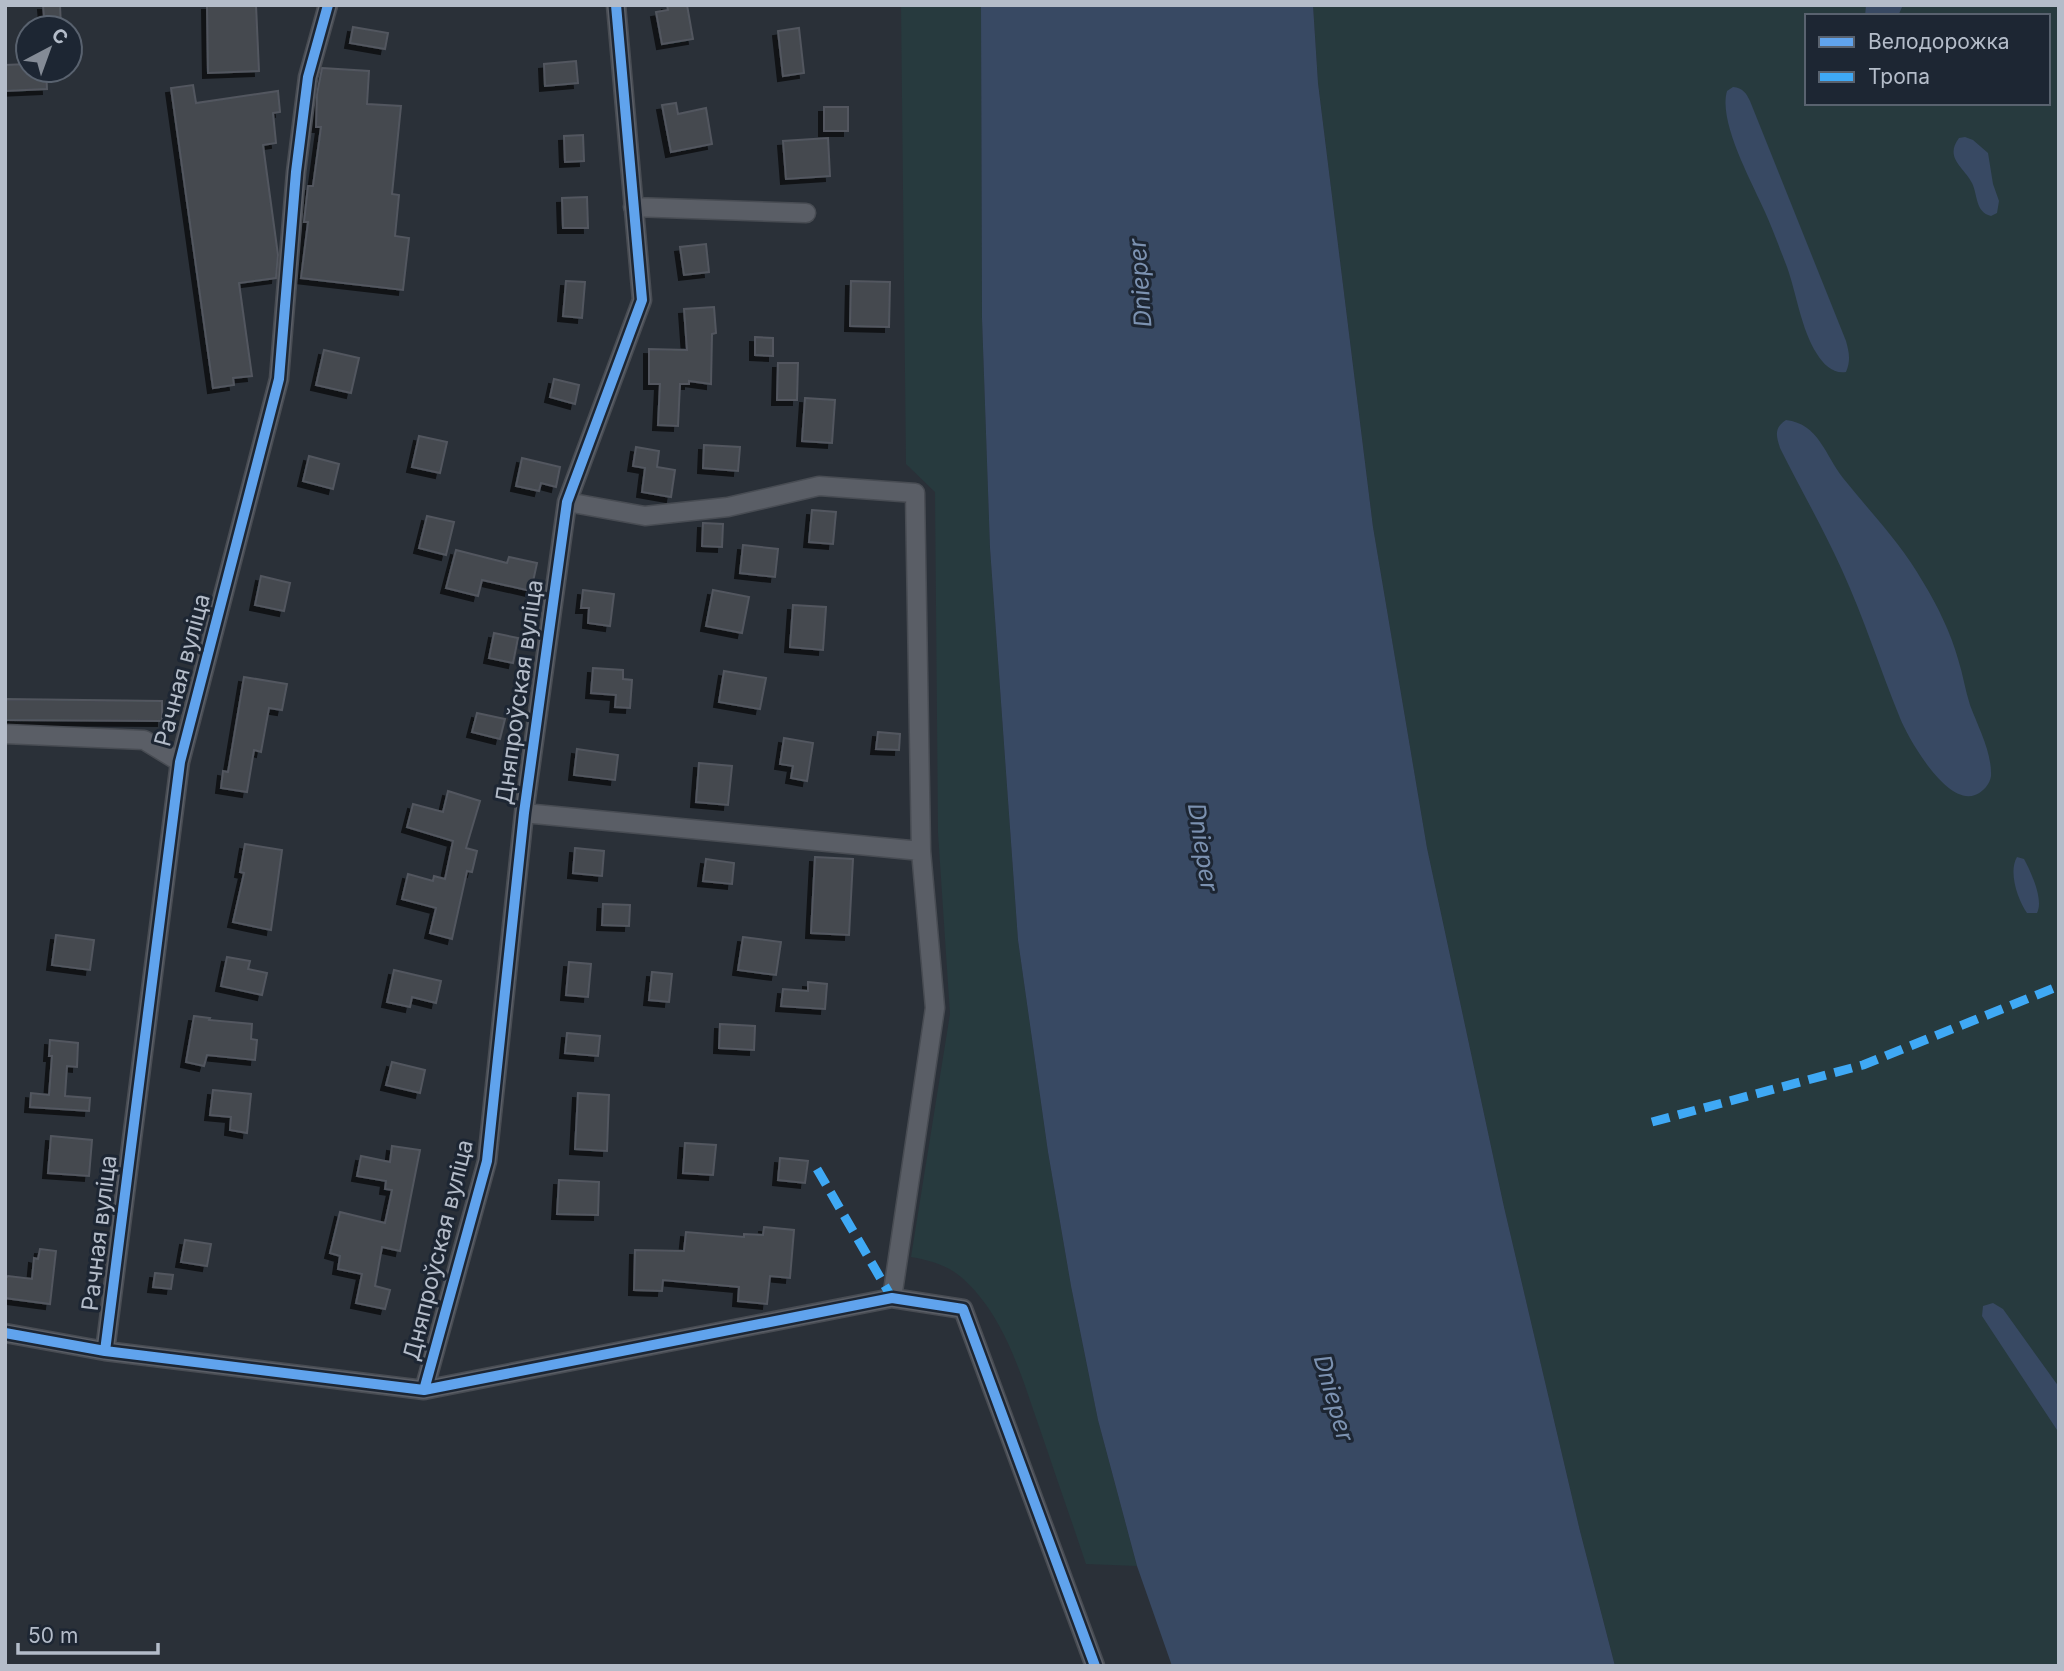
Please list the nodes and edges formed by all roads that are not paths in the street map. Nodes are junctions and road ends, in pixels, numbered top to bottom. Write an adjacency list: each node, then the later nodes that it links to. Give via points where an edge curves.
1 (328, 5): 7 (street, Рачная вуліца, via 308,76 279,379)
2 (616, 5): 3 (street, Дняпроўская вуліца)
3 (633, 207): 4 (street); 5 (street, Дняпроўская вуліца, via 642,300)
4 (806, 214)
5 (566, 502): 8 (street, Дняпроўская вуліца); 9 (street, via 645,516 728,507 819,486 915,494)
6 (5, 734): 7 (street, via 144,740)
7 (180, 762): 12 (street, Рачная вуліца)
8 (524, 813): 9 (street); 13 (street, Дняпроўская вуліца, via 487,1161)
9 (921, 851): 10 (street, via 935,1008)
10 (892, 1298): 13 (street); 14 (street, via 963,1309)
11 (5, 1333): 12 (street)
12 (105, 1351): 13 (street)
13 (424, 1390)
14 (1095, 1666)

